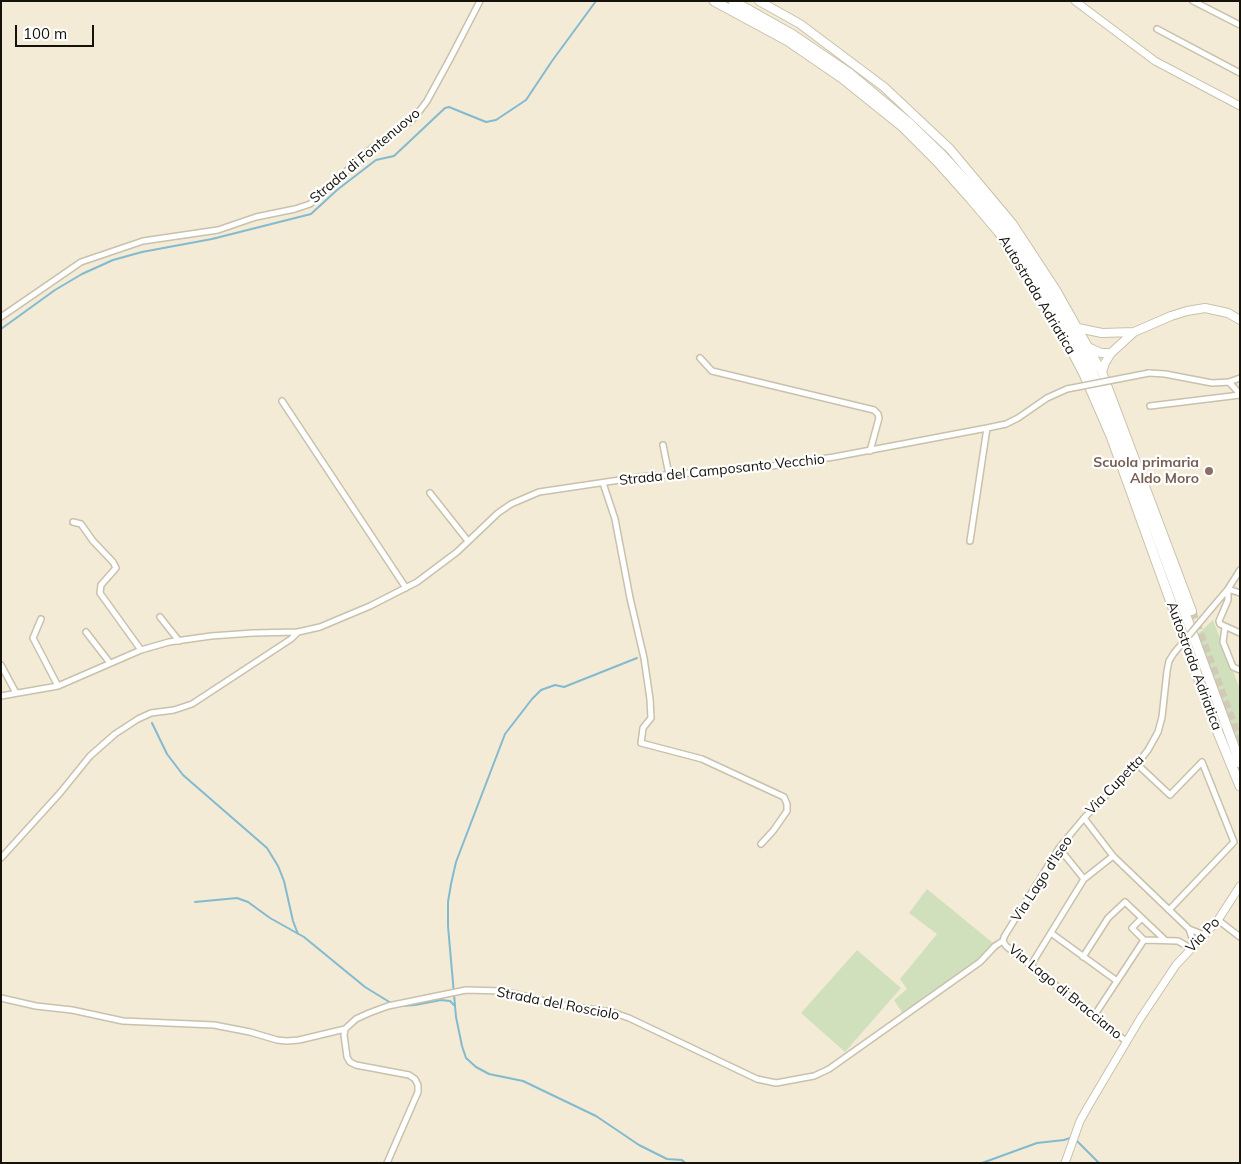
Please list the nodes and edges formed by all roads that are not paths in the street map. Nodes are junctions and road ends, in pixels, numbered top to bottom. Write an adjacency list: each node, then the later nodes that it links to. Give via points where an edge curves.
1 (480, 1): 12 (street, Strada di Fontenuovo, via 418,113 373,147 310,204 218,230 143,241 80,262)
2 (714, 1): 56 (highway, Autostrada Adriatica, via 788,41 842,78 903,127 970,198 1023,266 1084,374 1111,436)
3 (733, 1): 54 (highway, Autostrada Adriatica, via 794,35 848,73 908,122 977,193 1031,263 1092,371 1115,424)
4 (759, 1): 14 (main road, via 800,24 884,87 950,149 1012,222)
5 (1075, 1): 7 (street)
6 (1193, 1): 8 (street)
7 (1086, 4): 11 (street, via 1154,61)
8 (1240, 25)
9 (1157, 29): 10 (street)
10 (1240, 73)
11 (1240, 106)
12 (1, 316)
13 (1240, 320): 15 (main road, via 1228,313 1205,308 1171,316)
14 (1078, 328): 16 (main road); 17 (main road)
15 (1134, 332): 16 (main road); 18 (main road)
16 (1102, 333): 17 (main road)
17 (1090, 348): 18 (main road); 20 (main road)
18 (1111, 353): 20 (main road)
19 (700, 358): 28 (street, via 712,371 874,410 879,418)
20 (1102, 372): 39 (main road)
21 (1240, 378): 22 (street, Strada del Camposanto Vecchio)
22 (1229, 382): 23 (street); 26 (street, Strada del Camposanto Vecchio, bridge, via 1201,382 1149,373 1068,389 1006,424)
23 (1240, 395): 25 (street)
24 (282, 401): 36 (street)
25 (1150, 406)
26 (987, 428): 28 (street, Strada del Camposanto Vecchio); 34 (street)
27 (663, 445): 29 (street)
28 (870, 451): 29 (street, Strada del Camposanto Vecchio, via 765,467)
29 (669, 475): 30 (street, Strada del Camposanto Vecchio)
30 (603, 483): 33 (street, Strada del Camposanto Vecchio, via 525,497 498,513); 58 (street, Strada del Camposanto Vecchio, via 615,519 644,658 651,718 643,728 642,743 702,759 784,797 787,811)
31 (430, 493): 33 (street)
32 (73, 522): 47 (street, via 81,524 113,562 116,568 101,585 100,593)
33 (468, 541): 36 (street, Strada del Camposanto Vecchio)
34 (970, 542)
35 (1240, 570): 37 (street, Via Cupetta)
36 (406, 588): 44 (street, Strada del Camposanto Vecchio, via 320,627)
37 (1228, 588): 38 (street); 42 (street, via 1228,600 1219,621); 55 (street, Via Cupetta, bridge, via 1169,661 1158,732)
38 (1240, 593)
39 (1192, 611)
40 (160, 617): 46 (street)
41 (41, 619): 51 (street, via 33,638)
42 (1226, 627): 45 (street); 50 (street, via 1223,642 1233,667)
43 (86, 632): 48 (street)
44 (298, 632): 46 (street, via 253,632); 61 (street, via 192,704 138,718 115,734 90,756)
45 (1240, 633)
46 (179, 641): 47 (street)
47 (141, 650): 48 (street)
48 (110, 663): 51 (street)
49 (1, 665): 52 (street)
50 (1240, 670)
51 (58, 686): 52 (street)
52 (16, 693): 53 (street)
53 (1, 696)
54 (1240, 763)
55 (1137, 764): 57 (street, Via Cupetta); 64 (street, via 1170,795 1202,762 1234,842)
56 (1240, 786)
57 (1084, 818): 59 (street, Via Lago d'Iseo); 60 (street)
58 (761, 844)
59 (1059, 848): 62 (street); 73 (street, Via Lago d'Iseo)
60 (1113, 856): 62 (street); 64 (street)
61 (1, 858)
62 (1084, 879): 68 (street)
63 (1240, 886): 66 (street, Via Po)
64 (1169, 910): 67 (street)
65 (1142, 918): 71 (street, via 1132,928); 72 (street); 75 (street, via 1125,902 1108,918)
66 (1218, 920): 69 (street, Via Po); 70 (street)
67 (1189, 929): 69 (street); 74 (street)
68 (1051, 933): 75 (street); 76 (street)
69 (1204, 934): 74 (street, Via Po)
70 (1240, 937)
71 (1144, 940): 72 (street); 77 (street)
72 (1165, 940): 74 (street)
73 (1004, 941): 76 (street, Via Lago di Bracciano); 80 (street, Strada del Rosciolo, via 851,1055 814,1076 794,1081 776,1083 757,1079 612,1012 502,991 466,990 388,1006 356,1019)
74 (1192, 946): 81 (street, Via Po)
75 (1083, 957): 77 (street)
76 (1031, 965): 79 (street, Via Lago di Bracciano)
77 (1117, 981): 79 (street)
78 (1, 998): 80 (street, via 123,1021 215,1026 287,1041)
79 (1094, 1016): 81 (street, Via Lago di Bracciano)
80 (345, 1029): 82 (street, via 345,1048 350,1062 409,1075 418,1085 418,1092)
81 (1127, 1042): 83 (street, Via Po, via 1080,1122)
82 (387, 1163)
83 (1065, 1163)

